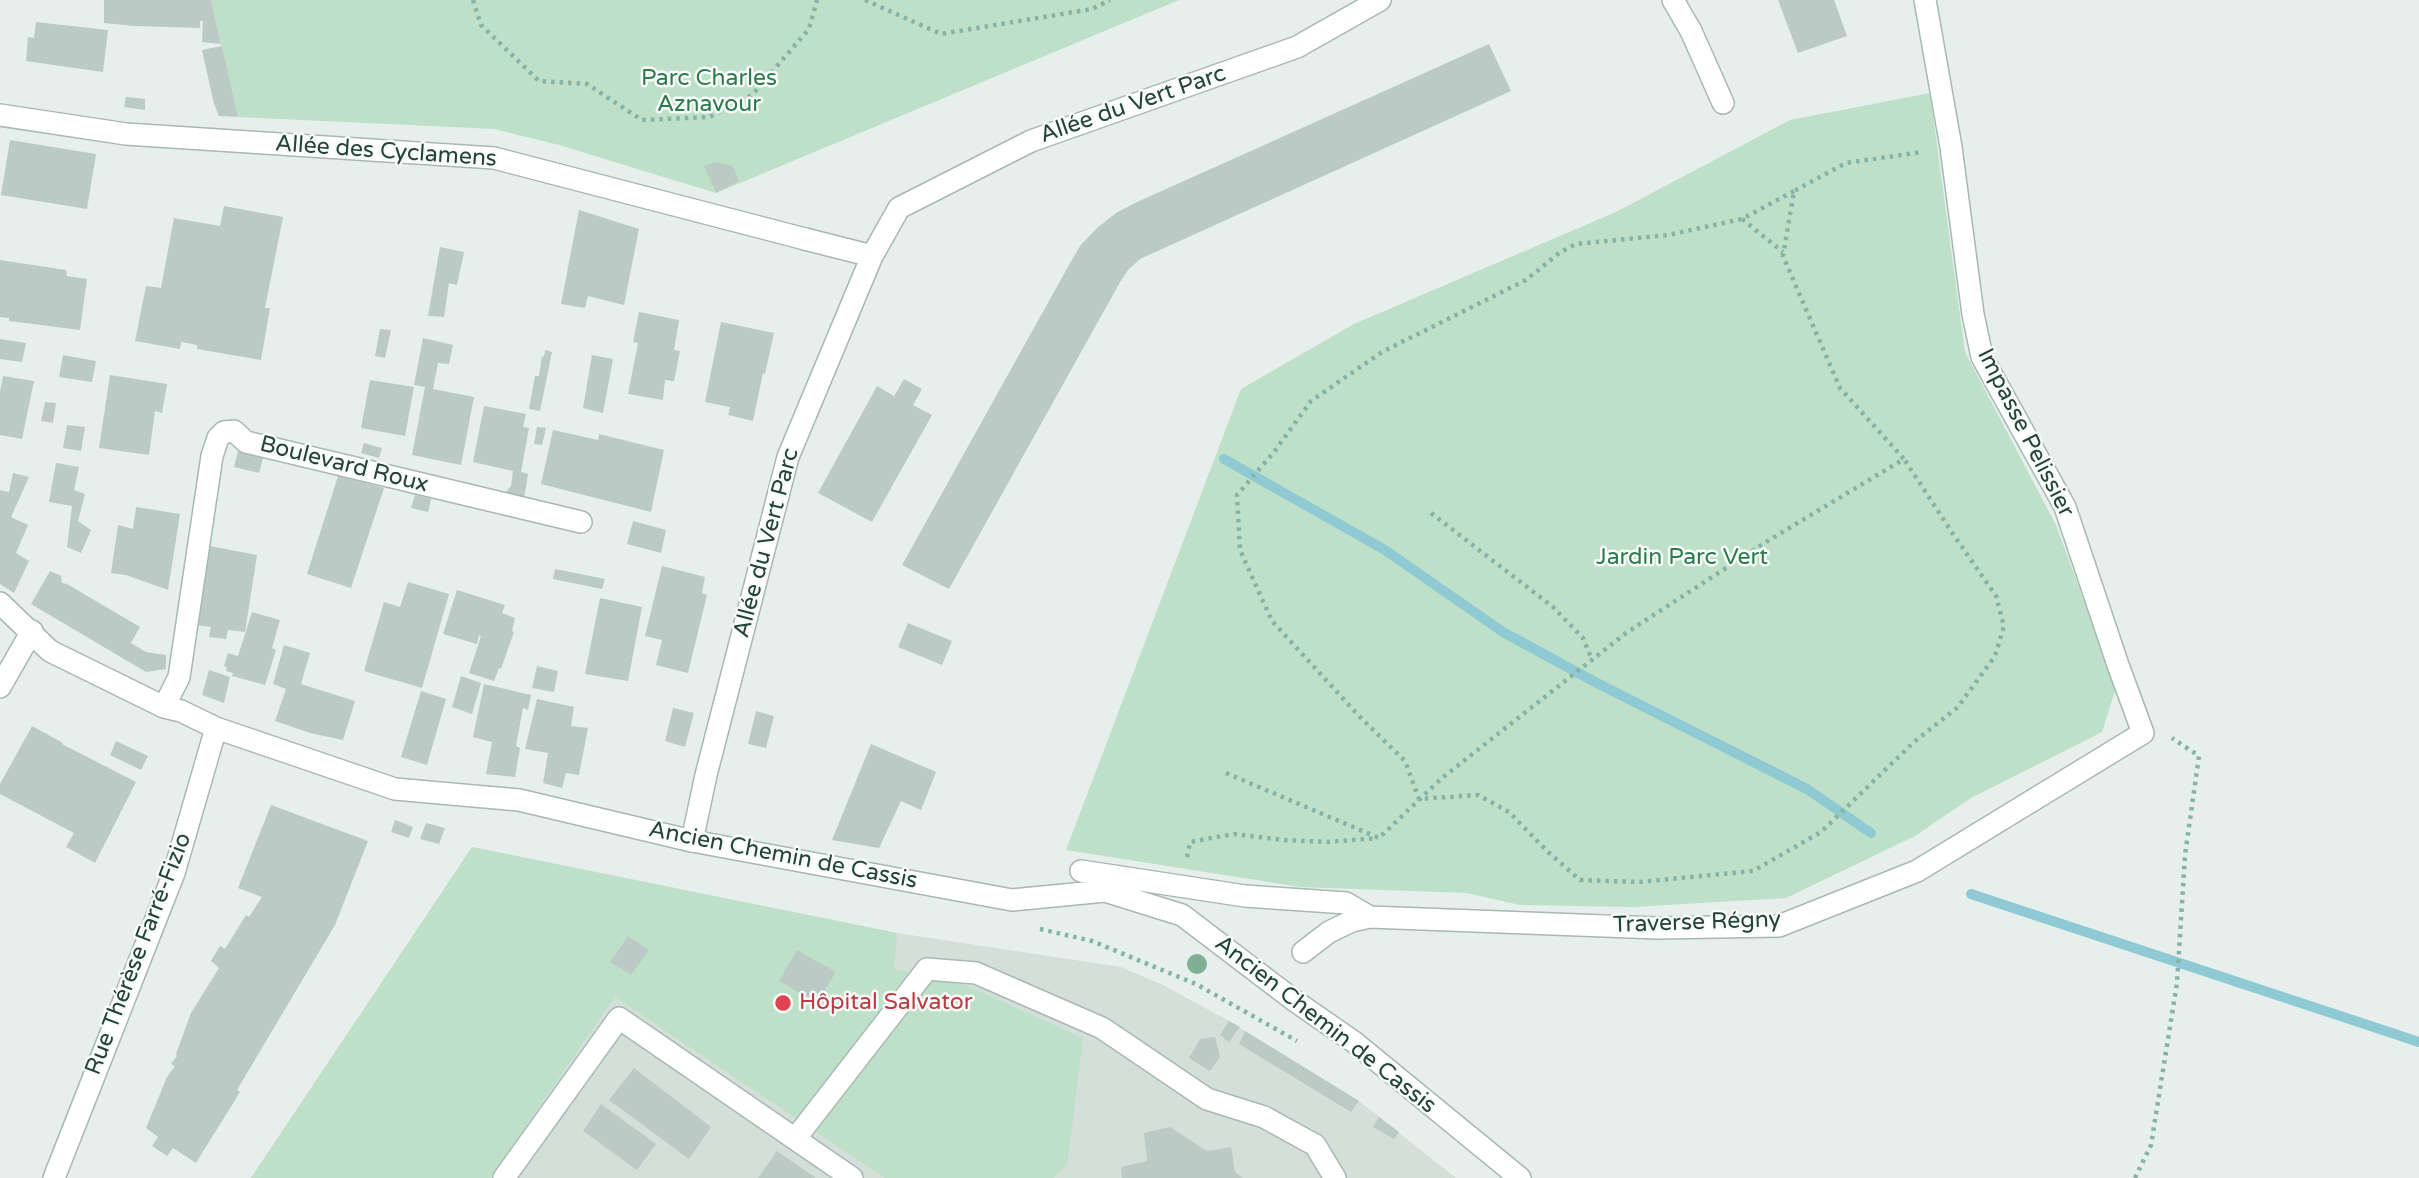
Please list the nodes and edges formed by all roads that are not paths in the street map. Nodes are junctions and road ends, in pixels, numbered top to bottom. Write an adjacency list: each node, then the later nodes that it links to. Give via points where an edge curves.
1 (1380, 0): 6 (street, Allée du Vert Parc, via 1297,47 1018,147 899,208)
2 (1672, 0): 4 (street)
3 (1925, 0): 13 (street, Impasse Pelissier, via 1982,357 2065,508)
4 (1723, 103)
5 (0, 115): 6 (street, Allée des Cyclamens, via 126,134 494,158)
6 (872, 256): 14 (street, Allée du Vert Parc, via 788,457)
7 (581, 522): 11 (street, Boulevard Roux, via 246,442 234,431 224,432 212,456 179,677)
8 (0, 603): 9 (street, Ancien Chemin de Cassis)
9 (32, 631): 10 (street); 11 (street, Ancien Chemin de Cassis, via 50,652)
10 (0, 687)
11 (164, 707): 12 (street, Ancien Chemin de Cassis)
12 (216, 727): 14 (street, Ancien Chemin de Cassis, via 395,789 519,800); 19 (street, Rue Thérèse Farré-Fizio, via 174,873)
13 (2143, 733): 16 (street, Traverse Régny, via 1917,871 1779,926 1657,928)
14 (692, 841): 23 (street, Ancien Chemin de Cassis, via 1012,900 1105,891 1182,915 1354,1042)
15 (1081, 871): 16 (street, Traverse Régny, via 1245,896 1346,903)
16 (1370, 916): 17 (street, Traverse Régny, via 1329,932)
17 (1303, 952)
18 (795, 1139): 20 (street, via 619,1018); 21 (street); 22 (street, via 927,969 976,973 1102,1028 1207,1099 1264,1117 1315,1145)
19 (54, 1178)
20 (504, 1178)
21 (852, 1178)
22 (1335, 1178)
23 (1520, 1178)

